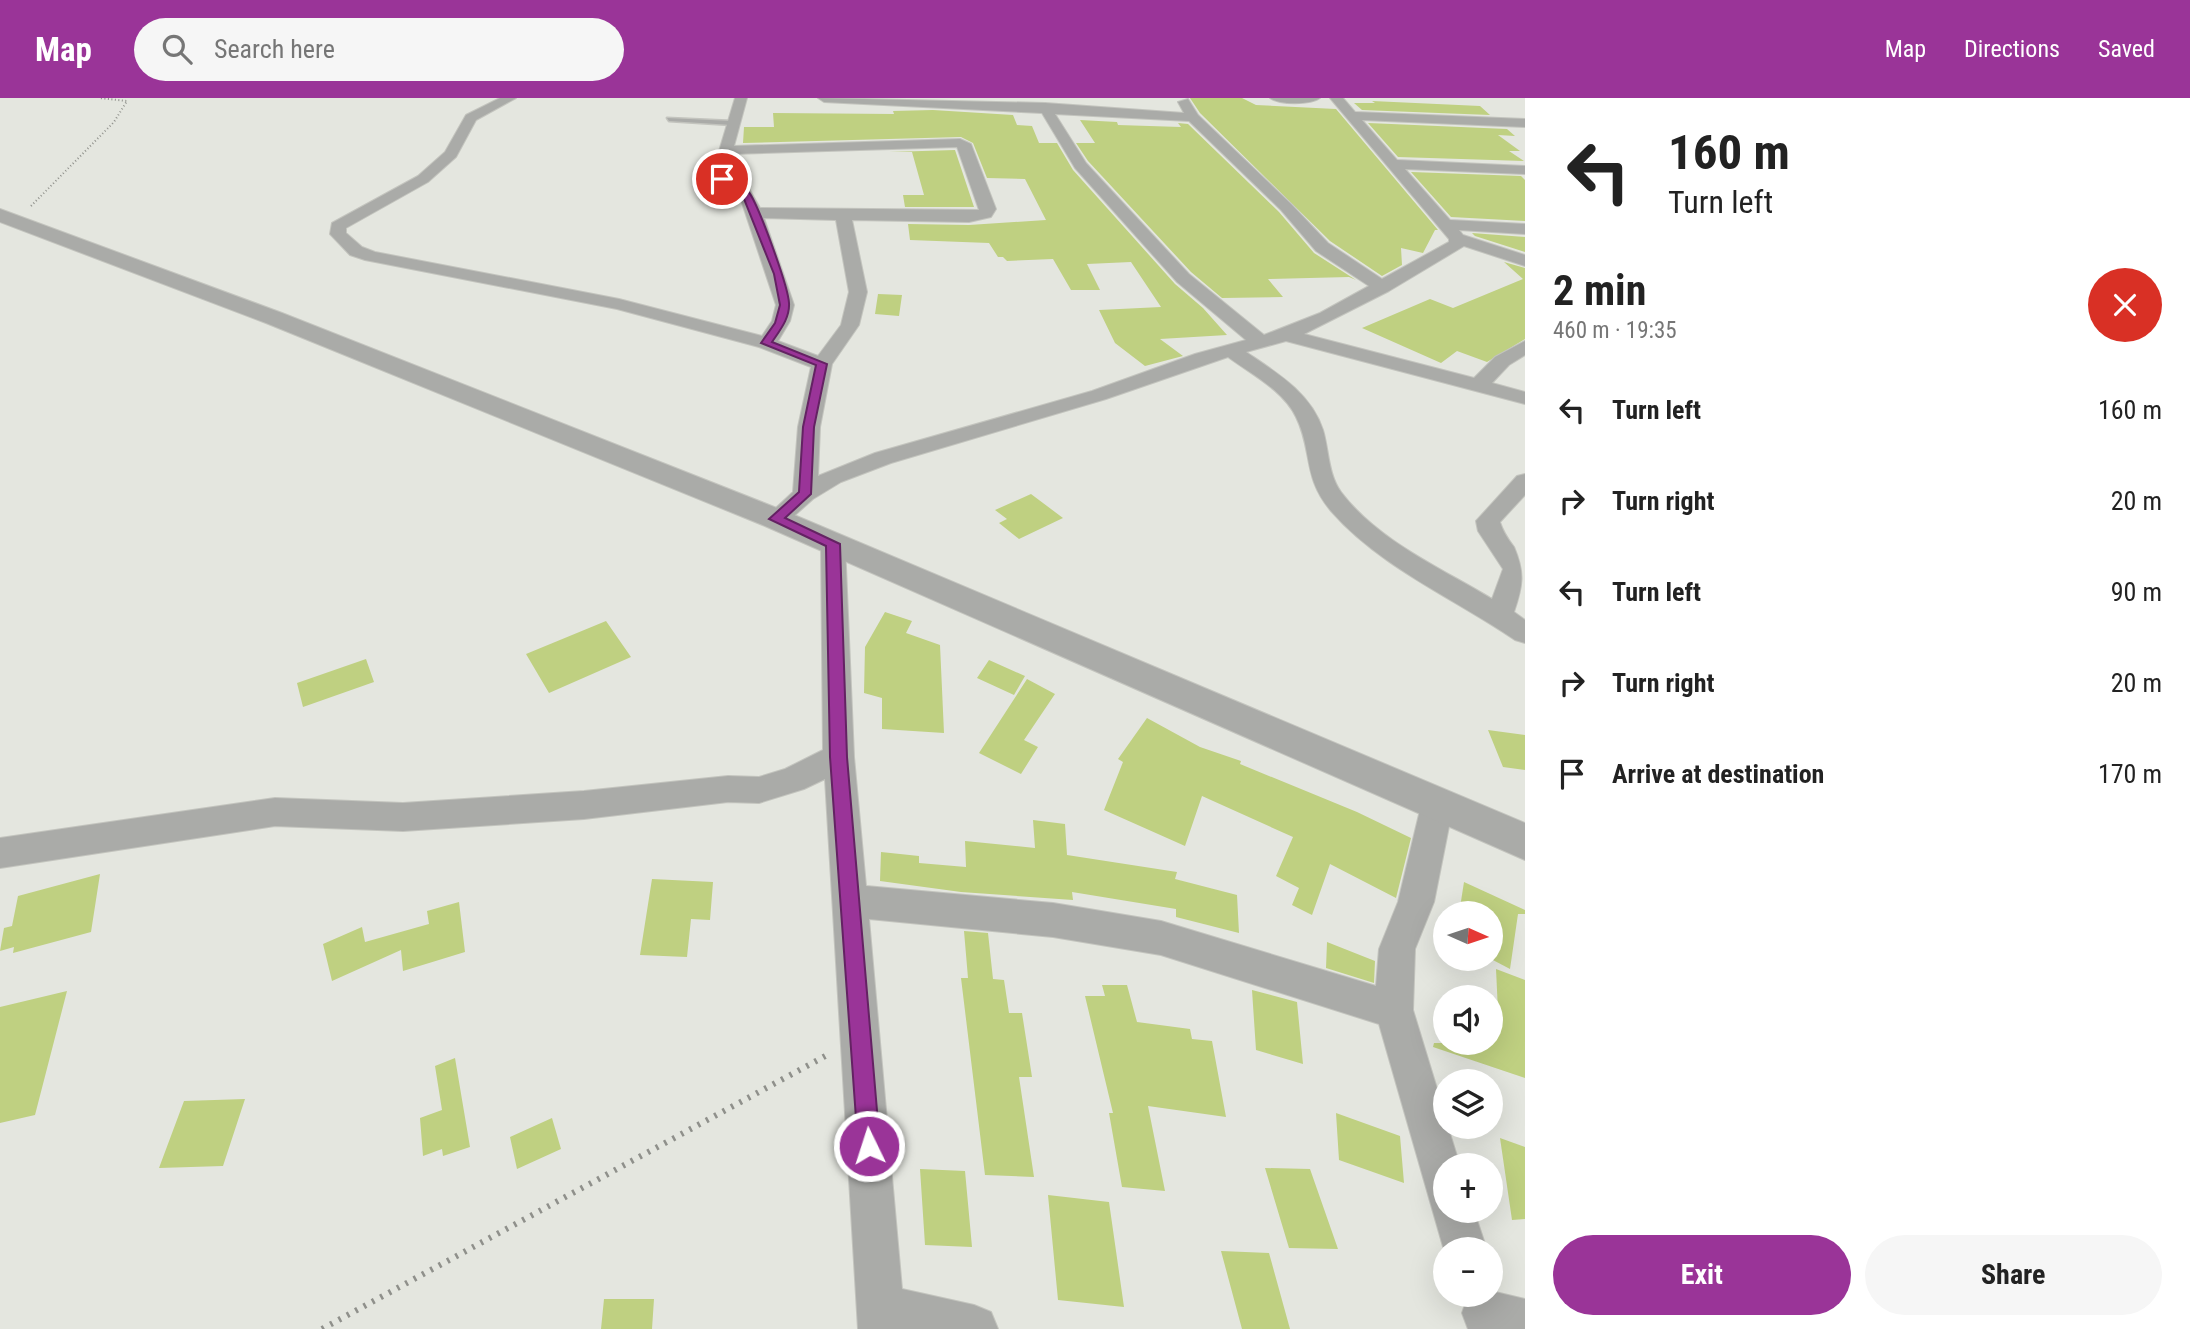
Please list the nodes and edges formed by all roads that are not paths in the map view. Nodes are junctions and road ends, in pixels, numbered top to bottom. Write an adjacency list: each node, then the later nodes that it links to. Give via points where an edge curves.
1 (510, 98): 27 (street, via 471,118 451,154 424,179 346,219 338,226 343,242 356,251 394,262 578,295)
2 (741, 98): 13 (street)
3 (824, 98): 4 (street)
4 (873, 98): 9 (street)
5 (1183, 98): 11 (street)
6 (1276, 98): 7 (street)
7 (1314, 98)
8 (1336, 98): 10 (street)
9 (1045, 107): 11 (street); 26 (street, via 1080,165 1183,278)
10 (1350, 116): 14 (street); 16 (street)
11 (1193, 117): 24 (street, via 1322,247)
12 (669, 119): 13 (lane)
13 (732, 123): 15 (street)
14 (1525, 123)
15 (724, 150): 18 (street, via 722,179 745,192); 19 (street, via 960,144 988,209 970,217)
16 (1393, 164): 17 (street); 22 (street)
17 (1525, 170)
18 (754, 213): 19 (street); 27 (street, via 779,274 785,305 780,323)
19 (843, 215): 30 (street, via 858,292 850,325)
20 (4, 216): 35 (street, via 274,318)
21 (1525, 229): 22 (street)
22 (1452, 232): 23 (street); 24 (street, via 1457,244 1452,248)
23 (1525, 261)
24 (1382, 287): 25 (street)
25 (1286, 335): 26 (street); 31 (street)
26 (1260, 342): 29 (street)
27 (766, 343): 30 (street)
28 (1525, 347): 31 (street, via 1502,361)
29 (1231, 350): 34 (street, via 1099,395 883,458 833,477); 37 (street, via 1297,402 1312,430 1323,487 1343,510 1413,564)
30 (822, 364): 34 (street, via 809,427)
31 (1478, 386): 32 (street)
32 (1525, 398)
33 (1525, 481): 37 (street, via 1488,521 1516,569)
34 (805, 494): 35 (street)
35 (776, 519): 36 (street)
36 (833, 544): 39 (street); 40 (street)
37 (1500, 615): 38 (street)
38 (1525, 633)
39 (839, 757): 42 (street, via 793,780 759,790 403,817 275,812); 43 (street)
40 (1437, 806): 41 (street); 44 (street, via 1416,902 1397,949)
41 (1525, 842)
42 (0, 853)
43 (852, 901): 44 (street, via 1053,920 1161,938); 46 (street)
44 (1394, 1010): 45 (street)
45 (1435, 1153)
46 (882, 1318): 47 (street)
47 (974, 1329)

